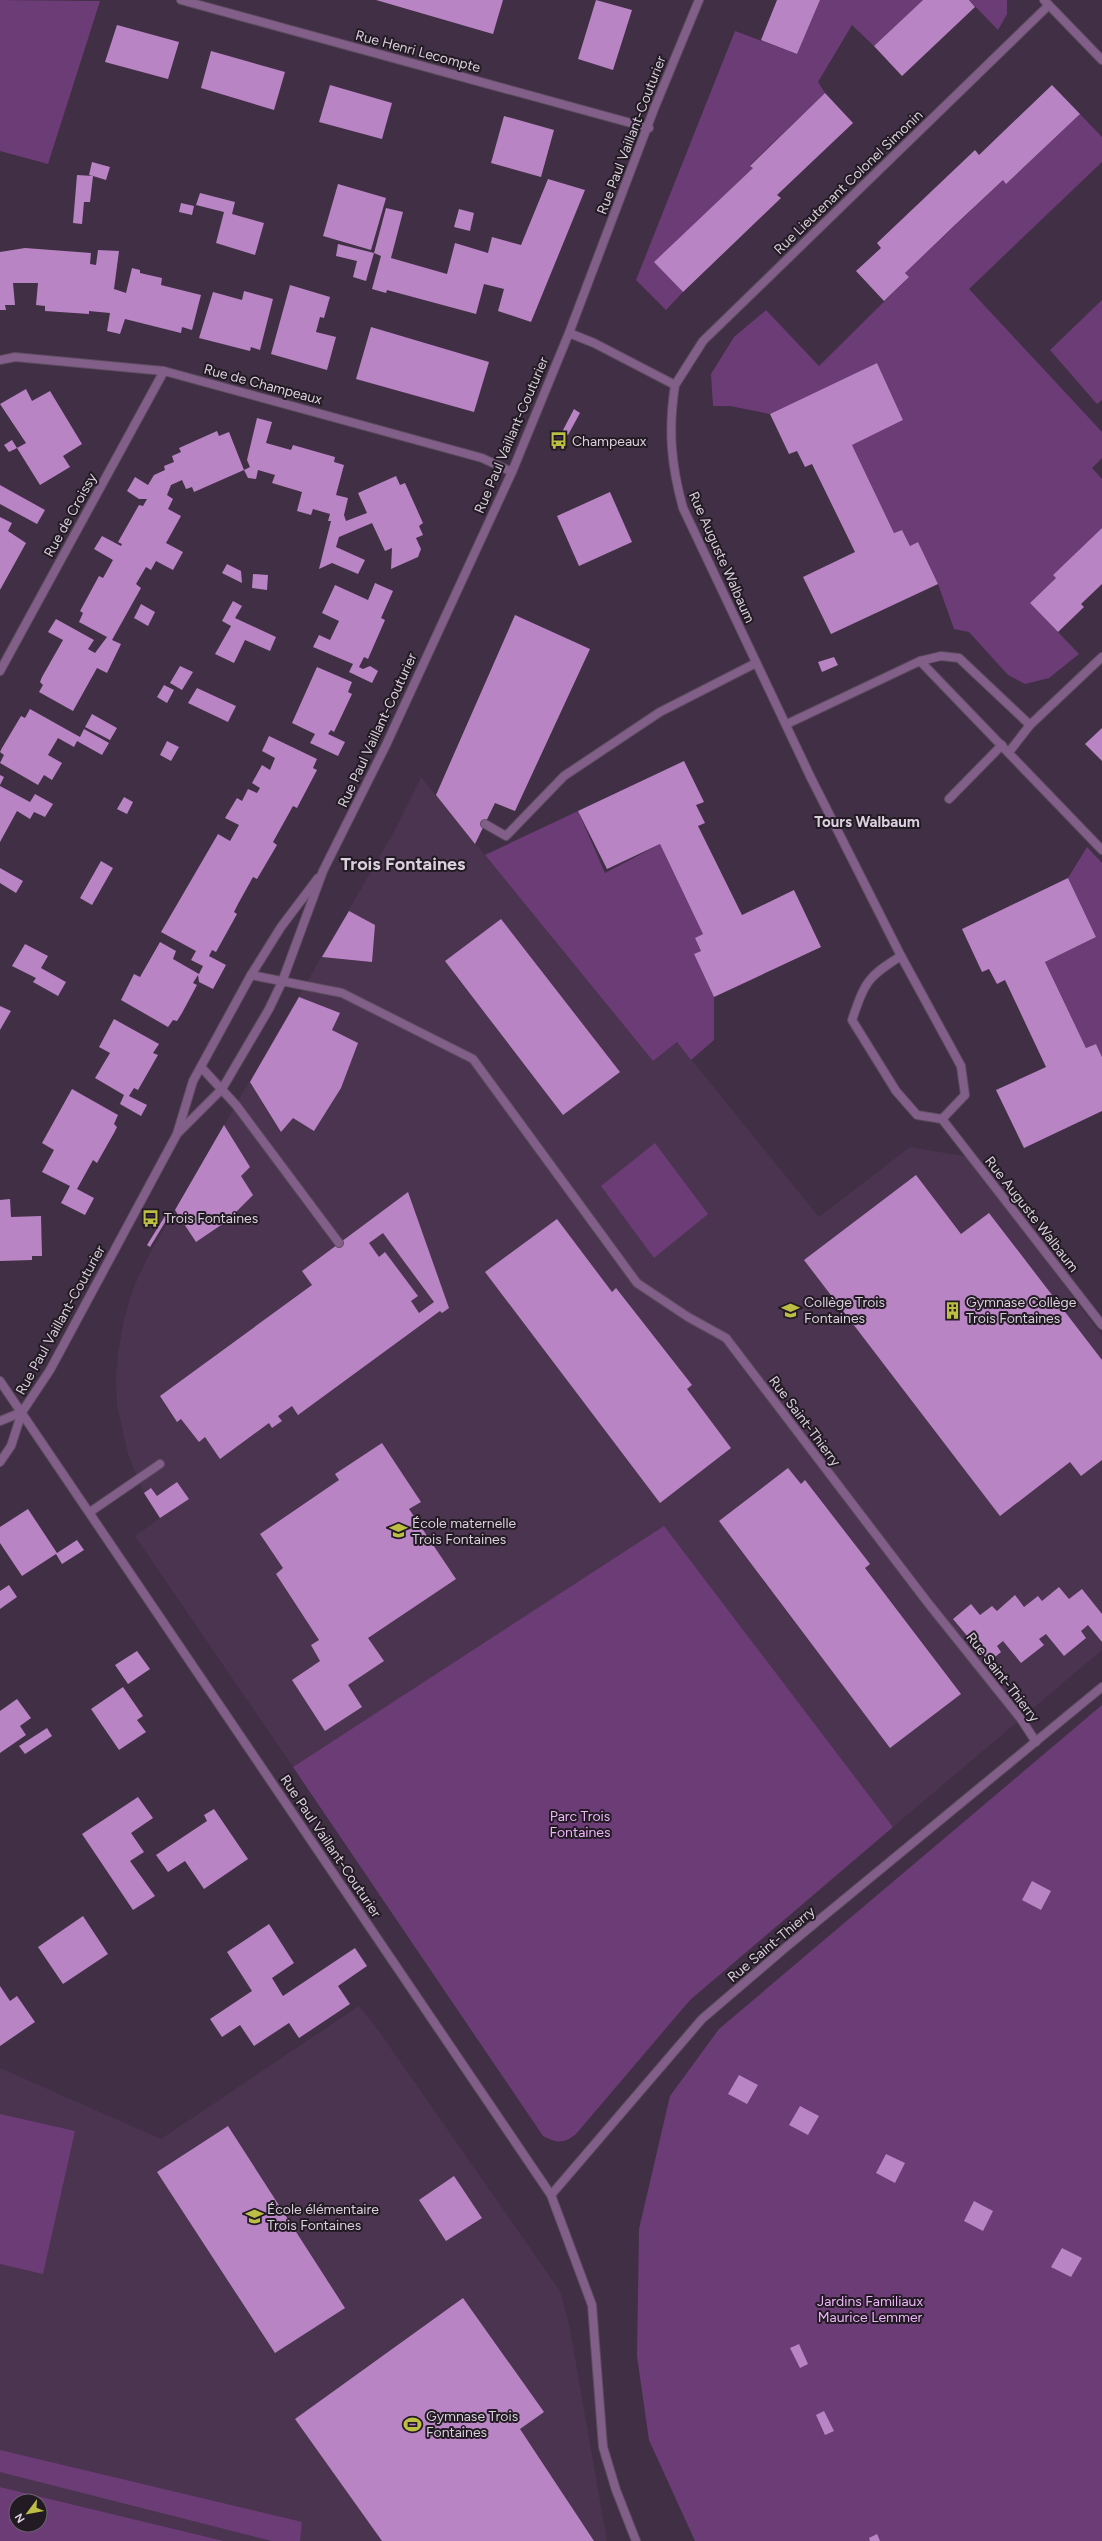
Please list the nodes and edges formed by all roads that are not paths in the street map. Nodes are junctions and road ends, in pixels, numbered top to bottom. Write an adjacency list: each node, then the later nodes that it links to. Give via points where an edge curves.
1 (181, 0): 5 (street, Rue Henri Lecompte)
2 (699, 0): 5 (street, Rue Paul Vaillant-Couturier, via 654,109)
3 (1047, 2): 4 (street, Rue Lieutenant Colonel Simonin); 9 (street, Rue Lieutenant Colonel Simonin, via 703,341)
4 (1102, 60)
5 (649, 128): 6 (street, Rue Paul Vaillant-Couturier)
6 (569, 333): 9 (street, via 594,343); 10 (street, Rue Paul Vaillant-Couturier)
7 (0, 360): 8 (street, Rue de Champeaux, via 15,357)
8 (164, 371): 10 (street, Rue de Champeaux, via 482,458); 14 (street, Rue de Croissy)
9 (675, 385): 13 (street, Rue Auguste Walbaum, via 670,419 676,481 684,508)
10 (512, 472): 22 (street, Rue Paul Vaillant-Couturier, via 386,745)
11 (1102, 658): 16 (street)
12 (920, 661): 15 (street); 16 (street, via 941,656 959,658); 17 (street)
13 (756, 663): 15 (street, Rue Auguste Walbaum); 20 (street, via 660,712 564,776 506,836)
14 (0, 672)
15 (787, 724): 23 (street, Rue Auguste Walbaum, via 811,778)
16 (1030, 725): 18 (street)
17 (1002, 745): 18 (street); 19 (street)
18 (1009, 752): 21 (street)
19 (949, 799)
20 (485, 824)
21 (1102, 850)
22 (323, 871): 24 (street, Rue Paul Vaillant-Couturier, via 281,927); 25 (street, Rue Paul Vaillant-Couturier)
23 (901, 956): 28 (street, Rue Auguste Walbaum, via 961,1066 965,1095); 28 (street, via 879,970 863,987 852,1020 896,1091 917,1115)
24 (251, 975): 25 (street); 26 (street, Rue Paul Vaillant-Couturier)
25 (282, 982): 27 (street, Rue Paul Vaillant-Couturier); 39 (street, Rue Saint-Thierry, via 342,993 473,1059 637,1283 688,1317 726,1338 928,1603 1021,1719)
26 (201, 1067): 27 (street); 29 (street, Rue Paul Vaillant-Couturier, via 193,1081)
27 (222, 1089): 29 (street, Rue Paul Vaillant-Couturier); 30 (street)
28 (942, 1119): 31 (street, Rue Auguste Walbaum)
29 (177, 1134): 33 (street, Rue Paul Vaillant-Couturier, via 50,1370)
30 (339, 1243)
31 (1102, 1325)
32 (0, 1381): 33 (street)
33 (22, 1412): 34 (street); 35 (street, via 11,1446); 37 (street, Rue Paul Vaillant-Couturier)
34 (0, 1421)
35 (0, 1462)
36 (160, 1464): 37 (street)
37 (90, 1512): 40 (street, Rue Paul Vaillant-Couturier)
38 (1102, 1687): 39 (street, Rue Saint-Thierry)
39 (1036, 1742): 40 (street, Rue Saint-Thierry, via 702,2019)
40 (551, 2195): 41 (street, Rue Paul Vaillant-Couturier, via 592,2305 603,2447)
41 (636, 2541)

